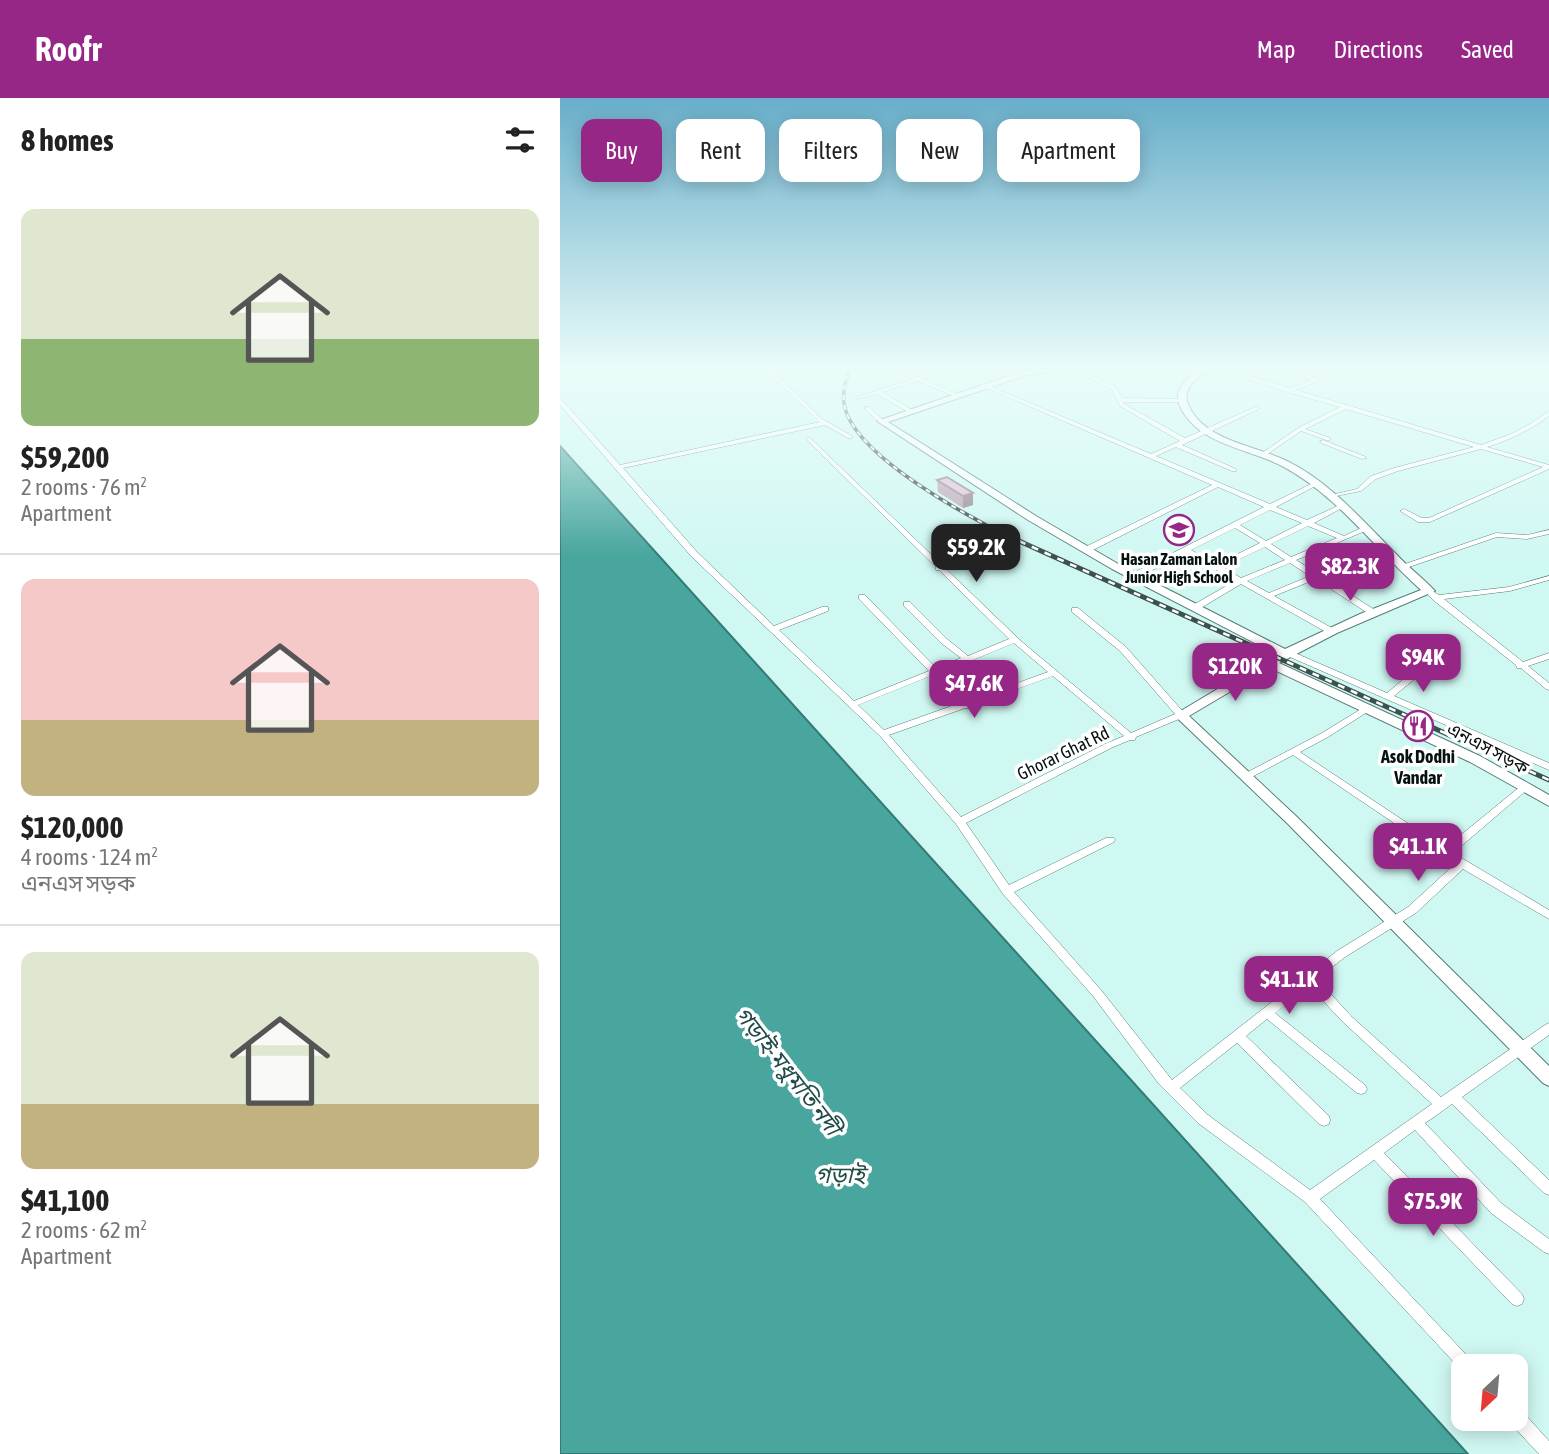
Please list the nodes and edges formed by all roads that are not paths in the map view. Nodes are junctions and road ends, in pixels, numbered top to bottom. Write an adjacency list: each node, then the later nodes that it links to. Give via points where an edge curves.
1 (586, 429): 20 (street)
2 (797, 429): 20 (street)
3 (837, 429): 12 (street)
4 (894, 429): 36 (street, এনএস সড়ক)
5 (1088, 429): 18 (street)
6 (1163, 429): 14 (street)
7 (1209, 429): 11 (street)
8 (1300, 429): 17 (street); 19 (street)
9 (1422, 429): 16 (street)
10 (1521, 429): 16 (street)
11 (1205, 431): 14 (street); 17 (street)
12 (850, 437)
13 (809, 439): 40 (street)
14 (1183, 440): 15 (street)
15 (1175, 444): 18 (street); 22 (street)
16 (1480, 446): 21 (street); 25 (street, via 1426,459 1374,477 1361,489)
17 (1264, 454): 23 (street)
18 (1151, 456): 24 (street)
19 (1364, 457)
20 (620, 467): 55 (street, via 694,554)
21 (1549, 467): 28 (street, via 1430,520)
22 (1234, 470)
23 (1317, 483): 25 (street); 27 (street)
24 (1217, 485): 27 (street); 36 (street)
25 (1333, 496): 26 (street)
26 (1342, 506): 29 (street); 31 (street)
27 (1270, 508): 29 (street); 30 (street)
28 (1404, 511)
29 (1307, 523): 33 (street); 35 (street)
30 (1237, 525): 35 (street); 37 (street)
31 (1366, 528): 33 (street); 39 (street)
32 (1549, 532): 39 (street, via 1528,537 1496,535)
33 (1341, 537): 38 (street)
34 (992, 540): 40 (street)
35 (1266, 543): 38 (street); 41 (street)
36 (1086, 550): 42 (street, এনএস সড়ক)
37 (1186, 550): 41 (street); 42 (street)
38 (1292, 559): 43 (street); 45 (street)
39 (1403, 566): 47 (street)
40 (939, 568): 57 (street)
41 (1215, 568): 45 (street); 46 (street)
42 (1134, 576): 51 (street, এনএস সড়ক)
43 (1317, 576): 49 (street); 54 (street)
44 (1549, 578): 47 (street, via 1510,589)
45 (1240, 581): 49 (street); 51 (street)
46 (1182, 584)
47 (1433, 594): 54 (street); 61 (street)
48 (862, 597): 62 (street)
49 (1268, 597): 56 (street)
50 (907, 604): 60 (street)
51 (1196, 607): 58 (street, এনএস সড়ক)
52 (825, 608): 55 (street)
53 (1075, 610): 70 (street, via 1123,649)
54 (1372, 612): 56 (street)
55 (775, 629): 67 (street)
56 (1329, 630): 58 (street)
57 (1015, 640): 60 (street); 63 (street)
58 (1280, 655): 66 (street); 69 (street, এনএস সড়ক, via 1276,667); 70 (street)
59 (1549, 656): 61 (street)
60 (969, 660): 62 (street)
61 (1520, 666): 65 (street)
62 (933, 673): 67 (street); 68 (street)
63 (1054, 673): 68 (street); 72 (street)
64 (1414, 675): 66 (street)
65 (1549, 687)
66 (1390, 696): 74 (street)
67 (854, 704): 71 (street)
68 (968, 706): 71 (street)
69 (1366, 709): 73 (street); 76 (street, এনএস সড়ক)
70 (1181, 715): 72 (street, Ghorar Ghat Rd); 75 (street)
71 (883, 734): 78 (street)
72 (1132, 738): 78 (street, Ghorar Ghat Rd)
73 (1293, 751): 75 (street); 80 (street)
74 (1549, 767)
75 (1245, 777): 84 (street)
76 (1525, 787): 77 (street, এনএস সড়ক); 80 (street)
77 (1549, 801)
78 (960, 822): 82 (street)
79 (1110, 841): 82 (street)
80 (1446, 853): 81 (street)
81 (1462, 864): 83 (street); 84 (street)
82 (1007, 891): 91 (street, via 1097,993)
83 (1549, 915)
84 (1393, 924): 85 (street, via 1341,954); 89 (street)
85 (1310, 979): 86 (street); 94 (street)
86 (1266, 1013): 88 (street); 92 (street)
87 (1549, 1028): 89 (street)
88 (1238, 1036): 91 (street); 95 (street)
89 (1522, 1051): 90 (street); 93 (street)
90 (1549, 1078)
91 (1171, 1088): 99 (street, via 1203,1119)
92 (1361, 1088)
93 (1454, 1098): 94 (street); 98 (street)
94 (1441, 1106): 96 (street)
95 (1324, 1120)
96 (1417, 1123): 97 (street); 100 (street, via 1496,1208)
97 (1375, 1152): 99 (street); 101 (street)
98 (1549, 1189)
99 (1310, 1198): 102 (street)
100 (1549, 1247)
101 (1517, 1299)
102 (1456, 1354)
103 (1528, 1430): 104 (street)
104 (1549, 1453)

